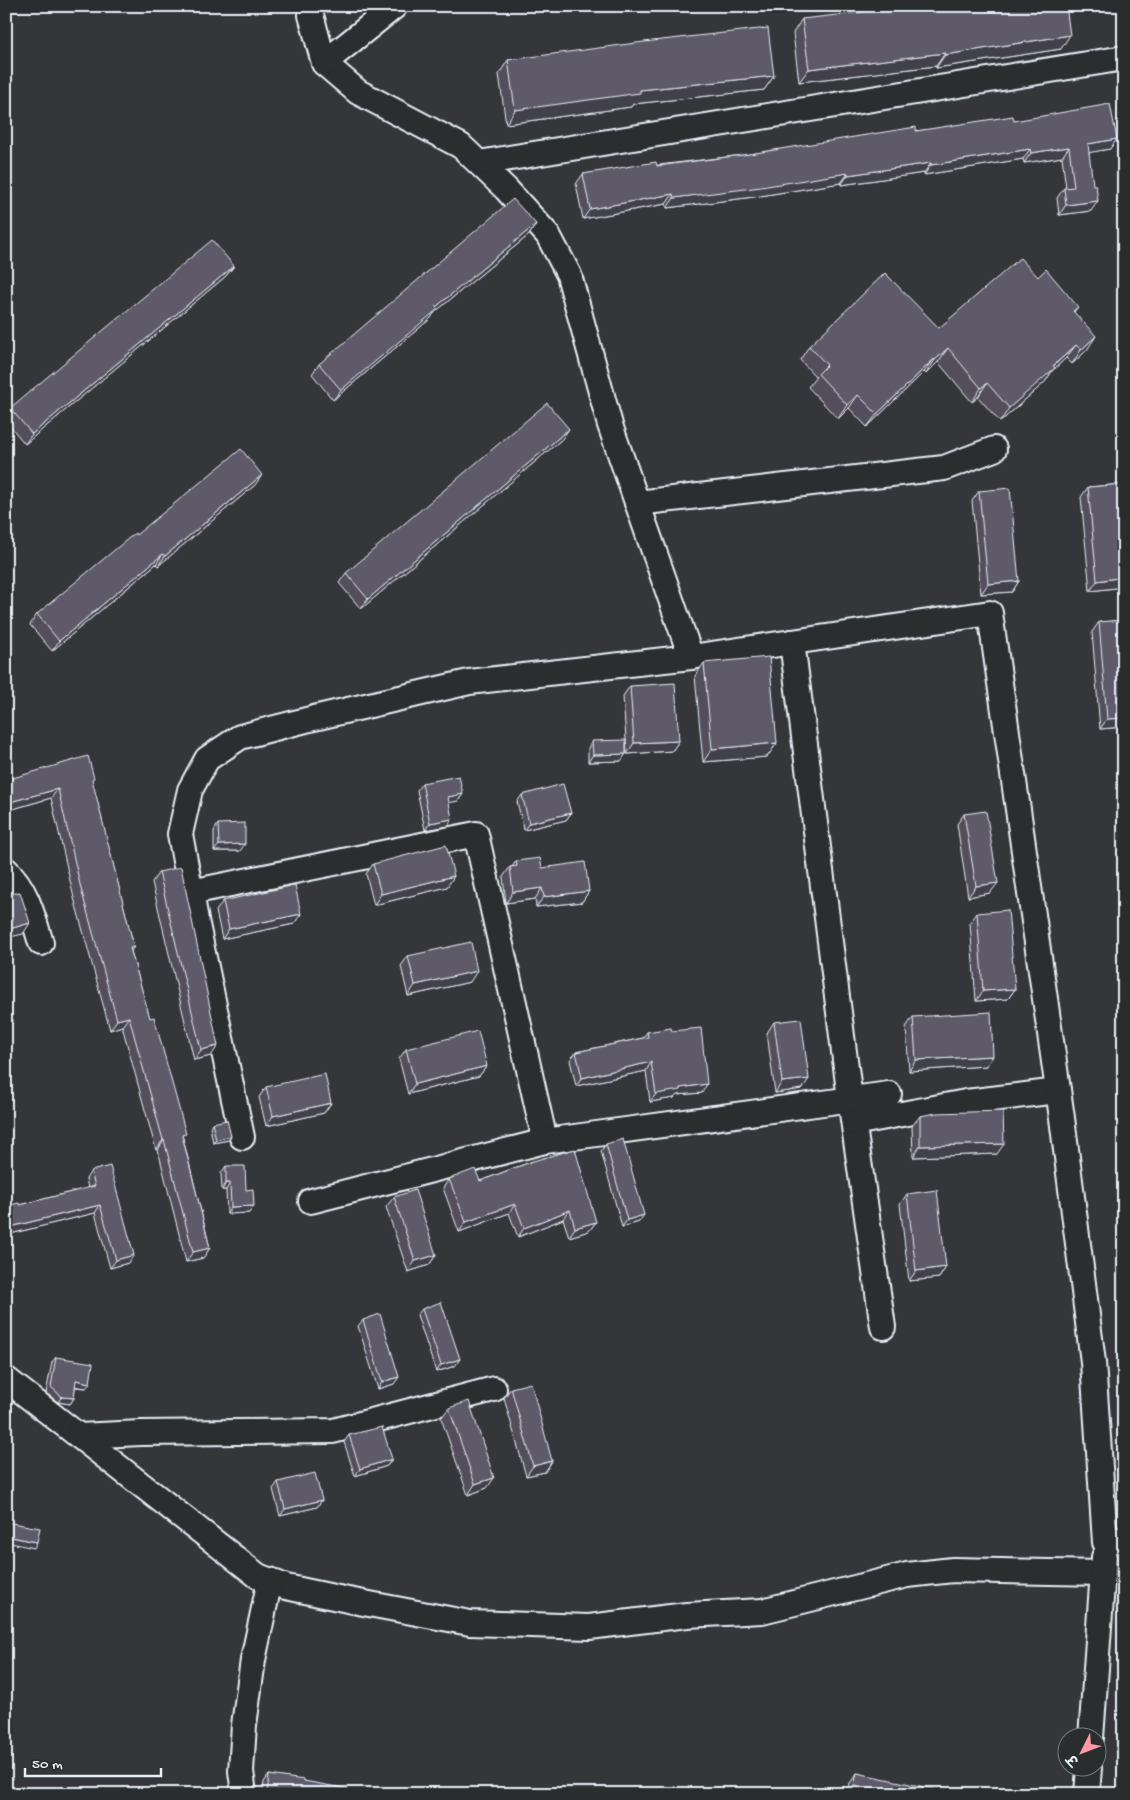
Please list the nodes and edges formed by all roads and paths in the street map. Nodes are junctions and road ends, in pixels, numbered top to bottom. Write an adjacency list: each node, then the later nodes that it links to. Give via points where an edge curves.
1 (311, 6): 4 (street)
2 (395, 6): 4 (street)
3 (1124, 58): 5 (street)
4 (324, 63): 5 (street, via 358,92 461,146)
5 (479, 163): 7 (street, via 548,235 569,275 610,425)
6 (994, 449): 7 (street, via 944,468)
7 (637, 504): 9 (street)
8 (792, 642): 9 (street); 13 (street, via 990,613); 15 (street)
9 (691, 657): 11 (street, via 469,682 240,737 207,759 190,790 180,834)
10 (6, 870): 12 (street, via 14,877 28,902)
11 (191, 892): 17 (street); 18 (street, via 476,834)
12 (41, 943)
13 (1058, 1091): 16 (street, via 966,1102); 24 (street)
14 (889, 1094): 15 (street)
15 (850, 1099): 16 (street); 18 (street)
16 (854, 1123): 20 (street)
17 (242, 1138)
18 (545, 1141): 19 (street)
19 (311, 1200)
20 (883, 1327)
21 (6, 1379): 23 (street)
22 (494, 1389): 23 (street, via 333,1431)
23 (79, 1436): 26 (street, via 258,1576)
24 (1114, 1541): 25 (street)
25 (1103, 1573): 26 (street, via 953,1570 907,1575 762,1611 687,1615 590,1627 470,1623 286,1587); 27 (street)
26 (270, 1580): 29 (street, via 253,1660 244,1725 241,1771)
27 (1092, 1728)
28 (1088, 1778): 30 (street)
29 (244, 1794)
30 (1087, 1794)

